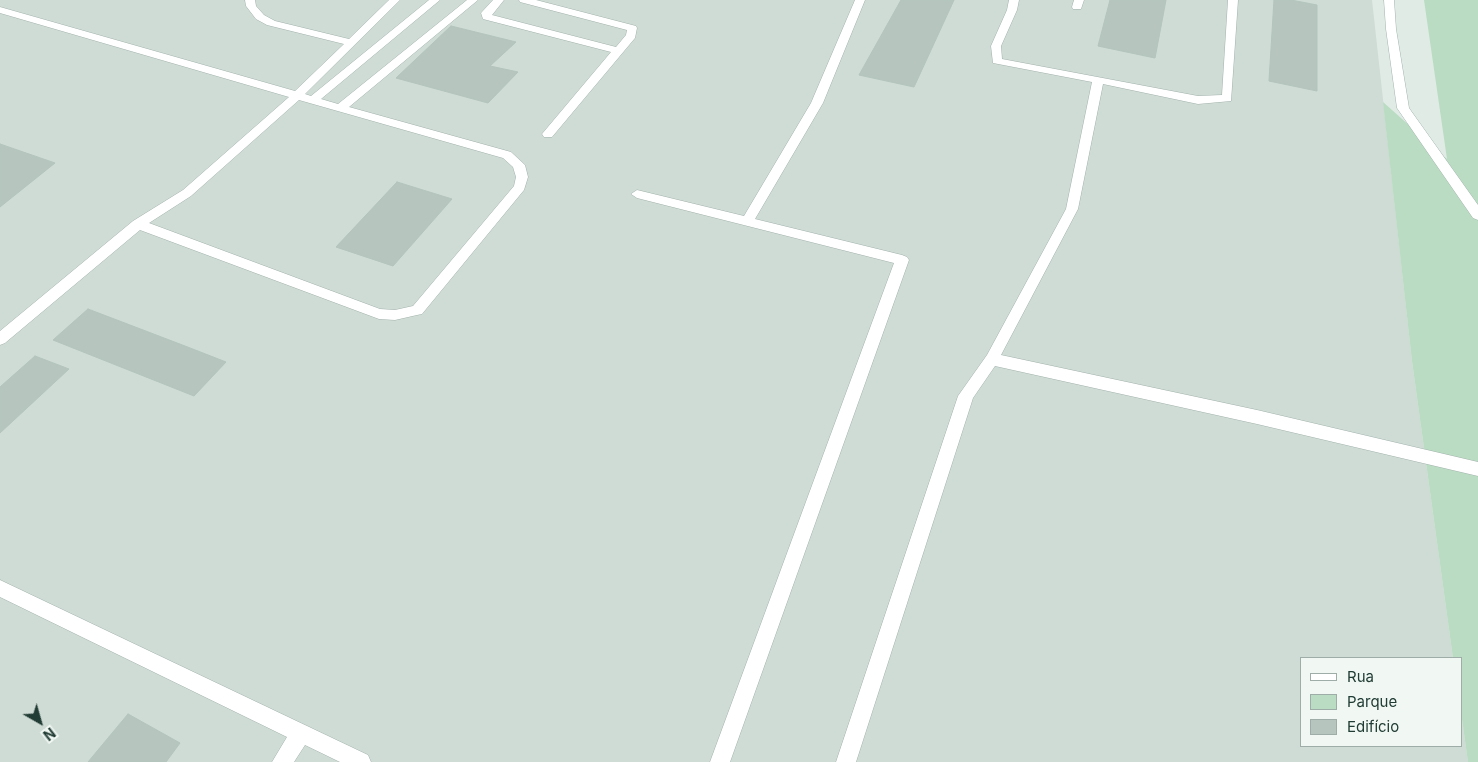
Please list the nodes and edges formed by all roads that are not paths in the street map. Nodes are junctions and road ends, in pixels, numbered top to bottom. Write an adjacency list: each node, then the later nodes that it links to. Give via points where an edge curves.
1 (250, 0): 12 (street, via 250,6 260,17 271,23)
2 (395, 0): 12 (street)
3 (435, 0): 16 (street)
4 (473, 0): 17 (street)
5 (499, 0): 13 (street, via 486,13 487,17)
6 (524, 0): 13 (street, via 632,28 631,36)
7 (860, 0): 21 (street, via 817,103)
8 (1014, 0): 14 (street, via 996,46 997,61)
9 (1233, 0): 14 (street, via 1227,98 1198,100)
10 (1390, 0): 20 (street, via 1391,30 1403,108)
11 (0, 10): 15 (street)
12 (351, 43): 15 (street)
13 (618, 51): 18 (street)
14 (1098, 80): 24 (street, via 1072,209)
15 (298, 95): 16 (street); 22 (street, via 187,192)
16 (313, 100): 17 (street)
17 (340, 108): 22 (street, via 507,155 519,165 520,187 417,310 395,315 378,314)
18 (548, 134)
19 (637, 194): 21 (street)
20 (1478, 215)
21 (747, 221): 30 (street, via 902,260)
22 (138, 224): 23 (street)
23 (0, 339)
24 (992, 359): 25 (street); 31 (street, via 966,396)
25 (1478, 470)
26 (0, 588): 27 (street)
27 (301, 733): 28 (street); 29 (street)
28 (282, 762)
29 (361, 762)
30 (720, 762)
31 (846, 762)

